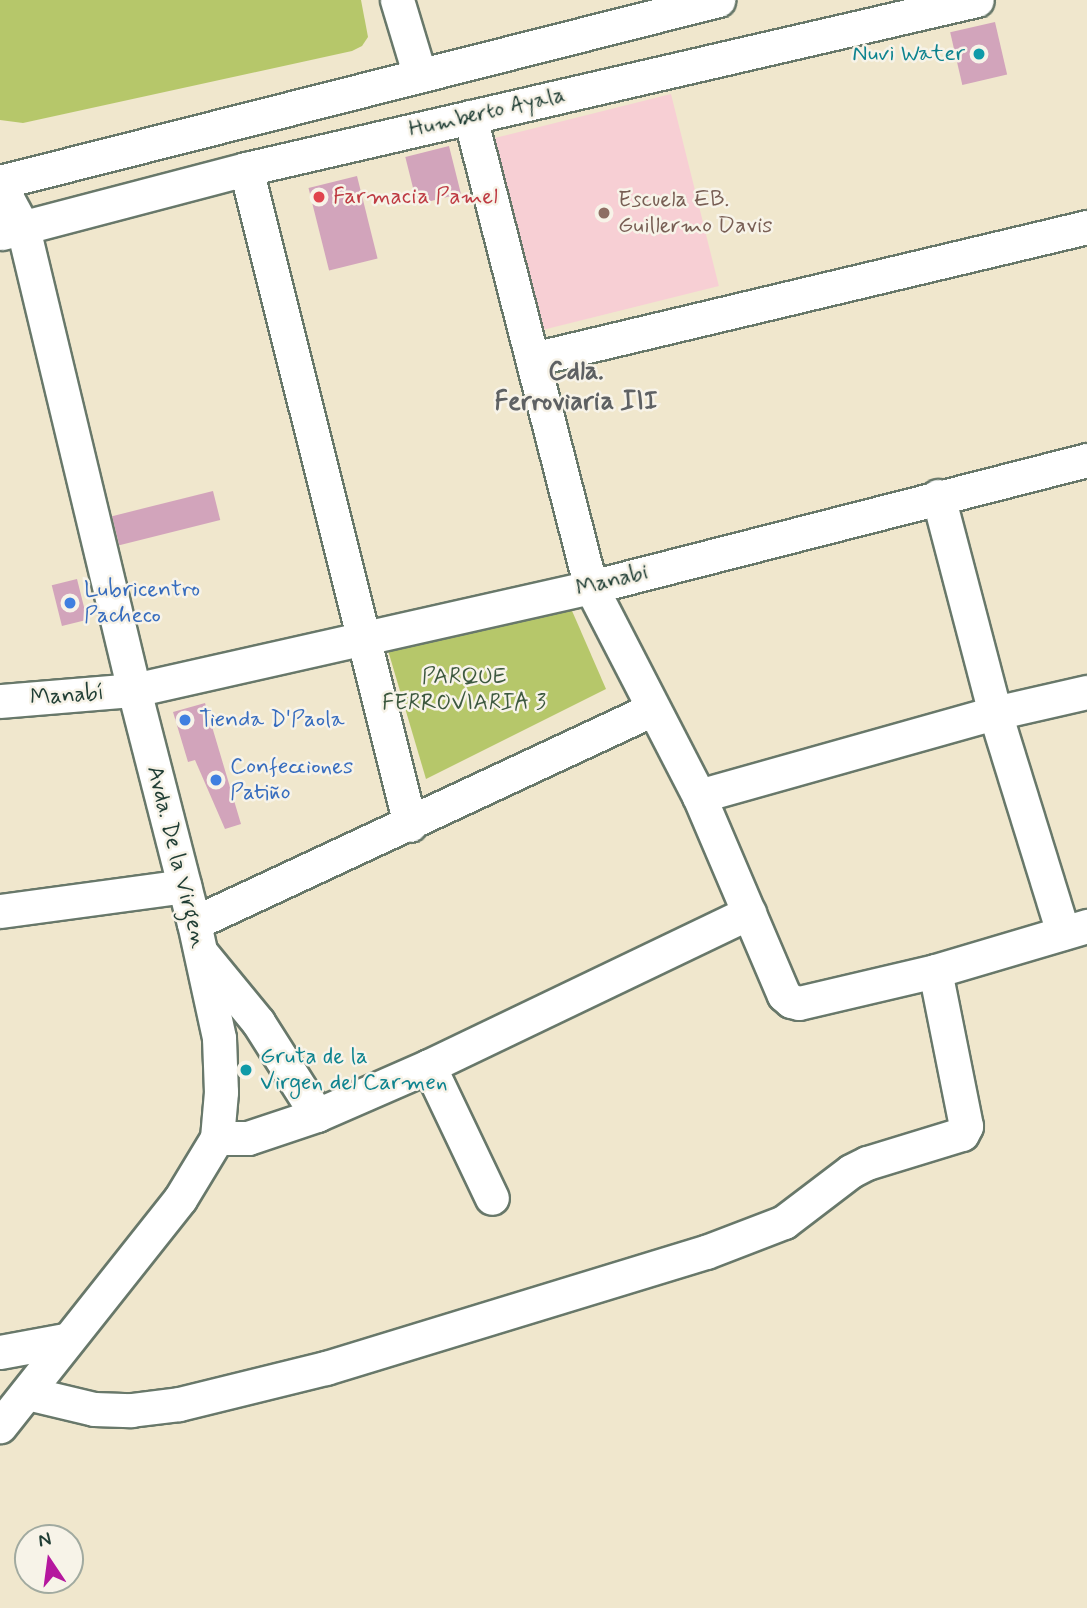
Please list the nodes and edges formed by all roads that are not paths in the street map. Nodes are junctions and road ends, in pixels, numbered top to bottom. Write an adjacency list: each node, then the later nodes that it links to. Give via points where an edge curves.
1 (397, 0): 4 (street)
2 (718, 0): 4 (street)
3 (977, 0): 5 (street, Humberto Ayala)
4 (419, 74): 7 (street)
5 (470, 117): 6 (street, Humberto Ayala); 10 (street)
6 (246, 169): 9 (street, Humberto Ayala); 14 (street)
7 (0, 184): 9 (street, Avda. De la Virgen)
8 (1087, 227): 10 (street)
9 (12, 231): 15 (street, Avda. De la Virgen)
10 (533, 359): 13 (street)
11 (1087, 460): 12 (street, Manabi)
12 (938, 496): 13 (street, Manabi); 19 (street)
13 (591, 587): 14 (street, Manabi); 18 (street)
14 (366, 639): 15 (street, Manabi); 21 (street)
15 (134, 690): 17 (street, Manabí); 22 (street, Avda. De la Virgen)
16 (1087, 692): 19 (street)
17 (0, 701)
18 (653, 709): 20 (street); 21 (street)
19 (995, 713): 20 (street); 25 (street)
20 (699, 796): 24 (street)
21 (410, 825): 26 (street)
22 (184, 886): 23 (street); 26 (street, Avda. De la Virgen)
23 (0, 911)
24 (749, 913): 27 (street, via 784,995 791,1001 799,1003); 28 (street)
25 (1075, 930): 27 (street)
26 (197, 937): 29 (street); 30 (street, Avda. De la Virgen, via 219,1038)
27 (935, 971): 34 (street, via 966,1126 962,1134 867,1163 784,1222 706,1252 339,1364 179,1404 94,1409)
28 (429, 1066): 29 (street); 31 (street)
29 (317, 1115): 30 (street, via 248,1138)
30 (217, 1138): 32 (street, Avda. De la Virgen, via 180,1199)
31 (492, 1198)
32 (65, 1340): 33 (street); 34 (street, Avda. De la Virgen)
33 (0, 1352)
34 (27, 1393): 35 (street, Avda. De la Virgen)
35 (0, 1426)

